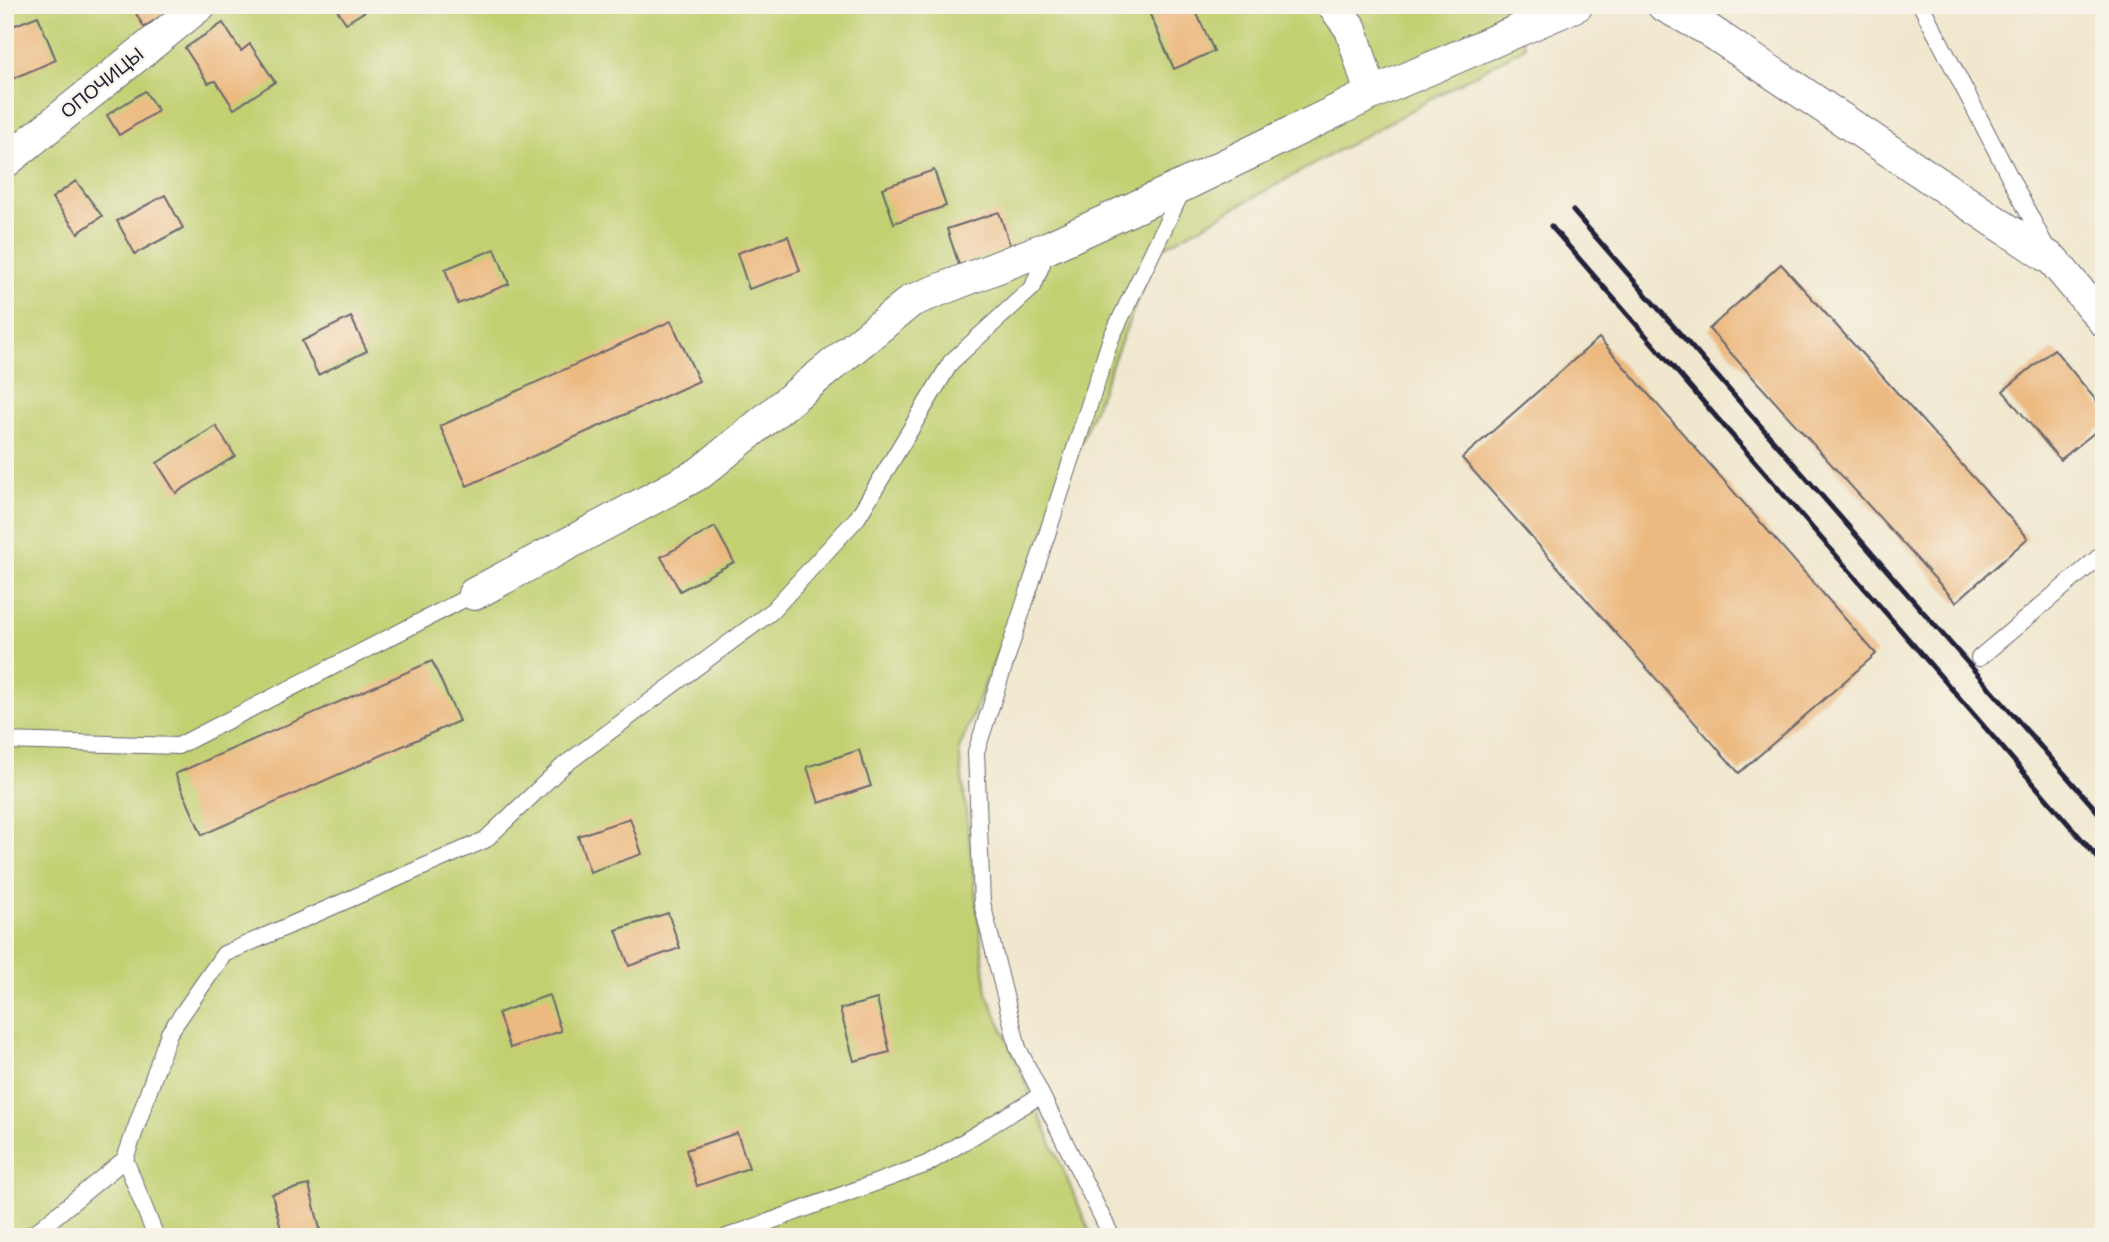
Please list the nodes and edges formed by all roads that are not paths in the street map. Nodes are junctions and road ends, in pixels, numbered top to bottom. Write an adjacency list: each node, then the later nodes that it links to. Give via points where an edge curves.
1 (200, 5): 7 (street, ОПОЧИЦЫ)
2 (1333, 5): 6 (street, via 1351,29)
3 (1577, 5): 6 (street)
4 (1663, 5): 10 (street, via 1707,29)
5 (1921, 5): 10 (lane)
6 (1371, 94): 8 (street)
7 (5, 162)
8 (1186, 184): 9 (street); 16 (lane, via 1111,338 976,752 982,903 1018,1048)
9 (1049, 247): 13 (street, via 911,302 700,473); 17 (lane, via 1033,287 951,362 858,517 771,612 563,766 485,840 224,954 169,1033)
10 (2053, 260): 11 (street)
11 (2104, 321)
12 (2104, 553): 14 (lane)
13 (474, 594): 15 (lane, via 178,746)
14 (1979, 658)
15 (5, 741)
16 (1041, 1095): 20 (lane, via 927,1164); 21 (lane)
17 (125, 1160): 18 (lane); 19 (lane)
18 (25, 1237)
19 (156, 1237)
20 (727, 1237)
21 (1112, 1237)

